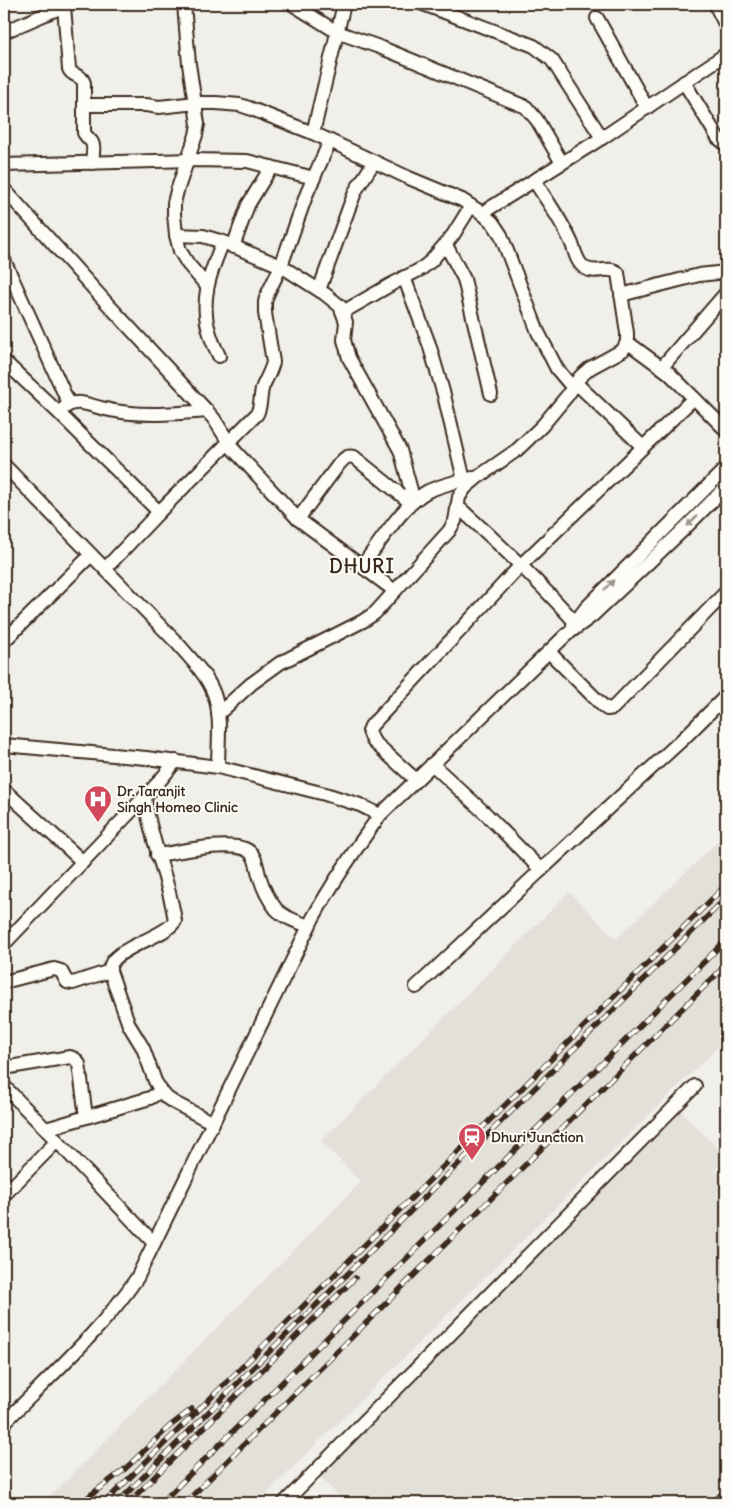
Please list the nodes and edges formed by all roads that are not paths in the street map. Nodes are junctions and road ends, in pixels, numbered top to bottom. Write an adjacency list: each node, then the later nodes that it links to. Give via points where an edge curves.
1 (184, 4): 13 (street)
2 (292, 4): 10 (street)
3 (344, 4): 10 (street)
4 (423, 4): 17 (street, via 543,52 552,60)
5 (715, 4): 8 (street)
6 (67, 5): 9 (street); 14 (street, via 69,69 84,80)
7 (597, 18): 15 (street)
8 (726, 26)
9 (4, 32)
10 (337, 32): 16 (street); 23 (street, via 526,107)
11 (726, 54): 12 (street)
12 (684, 82): 15 (street); 19 (street, via 718,138)
13 (196, 103): 14 (street, via 159,107 146,104); 16 (street, via 240,105); 20 (street, via 198,124)
14 (84, 105): 22 (street, via 84,133 93,145)
15 (647, 108): 17 (street)
16 (313, 133): 18 (street)
17 (602, 138): 23 (street)
18 (330, 141): 21 (street); 26 (street)
19 (726, 144)
20 (188, 160): 22 (street); 25 (street, via 247,161); 31 (street, via 174,203)
21 (374, 162): 29 (street); 39 (street, via 356,190)
22 (92, 163): 24 (street)
23 (562, 163): 27 (street)
24 (4, 165)
25 (271, 167): 26 (street); 32 (street)
26 (314, 178): 35 (street)
27 (534, 180): 30 (street); 41 (street, via 563,225 581,264 591,271 614,270 618,273)
28 (4, 189): 51 (street)
29 (471, 206): 30 (street); 33 (street)
30 (482, 213): 47 (street, via 500,235 538,332 557,369)
31 (176, 235): 32 (street, via 203,236); 38 (street, via 180,251)
32 (228, 245): 35 (street); 38 (street, via 211,269)
33 (446, 245): 37 (street, via 431,262); 48 (street, via 464,279)
34 (4, 260): 50 (street)
35 (281, 266): 39 (street); 54 (street, via 265,302 273,362 262,388 260,408 252,421)
36 (726, 272): 41 (street, via 699,275)
37 (404, 277): 42 (street); 59 (street, via 434,361)
38 (207, 286): 44 (street, via 206,317)
39 (319, 290): 42 (street, via 334,300)
40 (726, 293): 46 (street)
41 (621, 294): 43 (street)
42 (343, 312): 61 (street, via 348,358 400,450)
43 (627, 342): 46 (street); 47 (street, via 623,350 590,368)
44 (219, 356)
45 (4, 361): 52 (street)
46 (662, 367): 49 (street)
47 (575, 385): 55 (street); 58 (street, via 536,432 517,450)
48 (491, 394)
49 (694, 398): 53 (street); 55 (street)
50 (69, 404): 51 (street, via 80,402 104,409 155,414); 52 (street)
51 (207, 411): 54 (street)
52 (60, 414): 63 (street)
53 (726, 430)
54 (228, 442): 63 (street); 64 (street)
55 (643, 447): 66 (street)
56 (4, 465): 65 (street)
57 (726, 468): 71 (street, one-way to 57)
58 (478, 477): 59 (street); 62 (street, via 465,488)
59 (464, 480): 61 (street, via 443,485)
60 (726, 486): 73 (street, one-way to 73, via 592,616)
61 (412, 502): 64 (street, via 354,457 348,456 338,464); 67 (street)
62 (457, 506): 66 (street); 69 (street, via 455,521 449,531)
63 (159, 512): 68 (street)
64 (298, 519): 67 (street)
65 (91, 555): 68 (street); 72 (street)
66 (521, 565): 71 (street); 81 (street, via 371,726 369,731 373,741)
67 (362, 566): 69 (street)
68 (105, 569): 76 (street, via 196,665 214,694)
69 (395, 591): 76 (street, via 375,613 280,663)
70 (726, 592): 74 (street, via 613,708 607,709 602,705)
71 (575, 622): 73 (street)
72 (6, 635)
73 (566, 635): 74 (street)
74 (549, 652): 79 (street)
75 (726, 696): 87 (street)
76 (218, 714): 80 (street)
77 (4, 745): 78 (street)
78 (176, 761): 80 (street); 83 (street)
79 (432, 764): 81 (street); 87 (street)
80 (218, 767): 84 (street, via 325,794)
81 (416, 780): 84 (street)
82 (4, 790): 86 (street)
83 (145, 798): 85 (street); 86 (street)
84 (380, 815): 88 (street, via 327,892)
85 (157, 856): 88 (street, via 207,848 243,848 252,854 268,897 276,909); 90 (street, via 175,921 121,954 111,962)
86 (83, 862): 89 (street)
87 (541, 870): 92 (street)
88 (309, 926): 98 (street)
89 (4, 944)
90 (110, 971): 91 (street, via 73,983 66,982 61,971 54,969); 96 (street, via 129,1025 143,1048)
91 (4, 982)
92 (416, 987)
93 (4, 1068): 97 (street, via 55,1058 76,1059)
94 (4, 1086): 99 (street)
95 (695, 1086): 105 (street)
96 (161, 1091): 97 (street, via 150,1098); 98 (street, via 173,1102)
97 (86, 1117): 99 (street)
98 (213, 1123): 102 (street)
99 (46, 1129): 100 (street)
100 (58, 1141): 101 (street); 102 (street)
101 (4, 1195)
102 (154, 1243): 103 (street, via 138,1278 126,1295)
103 (4, 1423)
104 (726, 1497): 106 (street)
105 (284, 1503)
106 (720, 1503)

